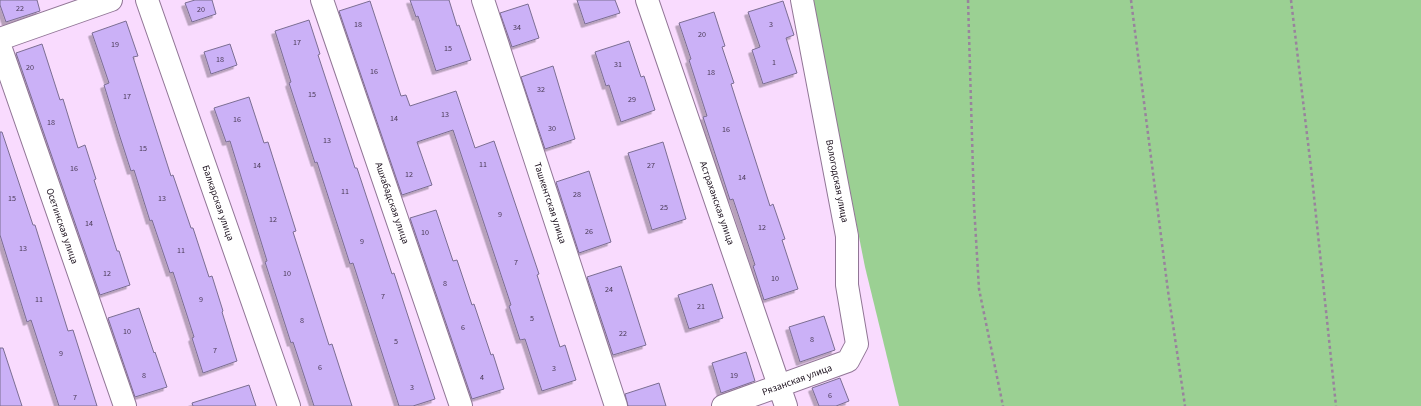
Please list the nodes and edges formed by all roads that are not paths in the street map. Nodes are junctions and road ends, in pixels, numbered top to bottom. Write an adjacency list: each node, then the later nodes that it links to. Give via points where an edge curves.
1 (111, 0): 7 (street)
2 (147, 0): 12 (street, Балкарская улица)
3 (322, 0): 13 (street, Ашхабадская улица)
4 (483, 0): 14 (street, Ташкентская улица)
5 (647, 0): 10 (street, Астраханская улица)
6 (802, 0): 9 (street, Вологодская улица, via 847,236 847,285 856,344)
7 (0, 39)
8 (0, 46): 11 (street, Осетинская улица)
9 (848, 361): 10 (street, Рязанская улица)
10 (782, 396): 15 (street, Рязанская улица)
11 (125, 406)
12 (289, 406)
13 (461, 406)
14 (616, 406)
15 (723, 406)

